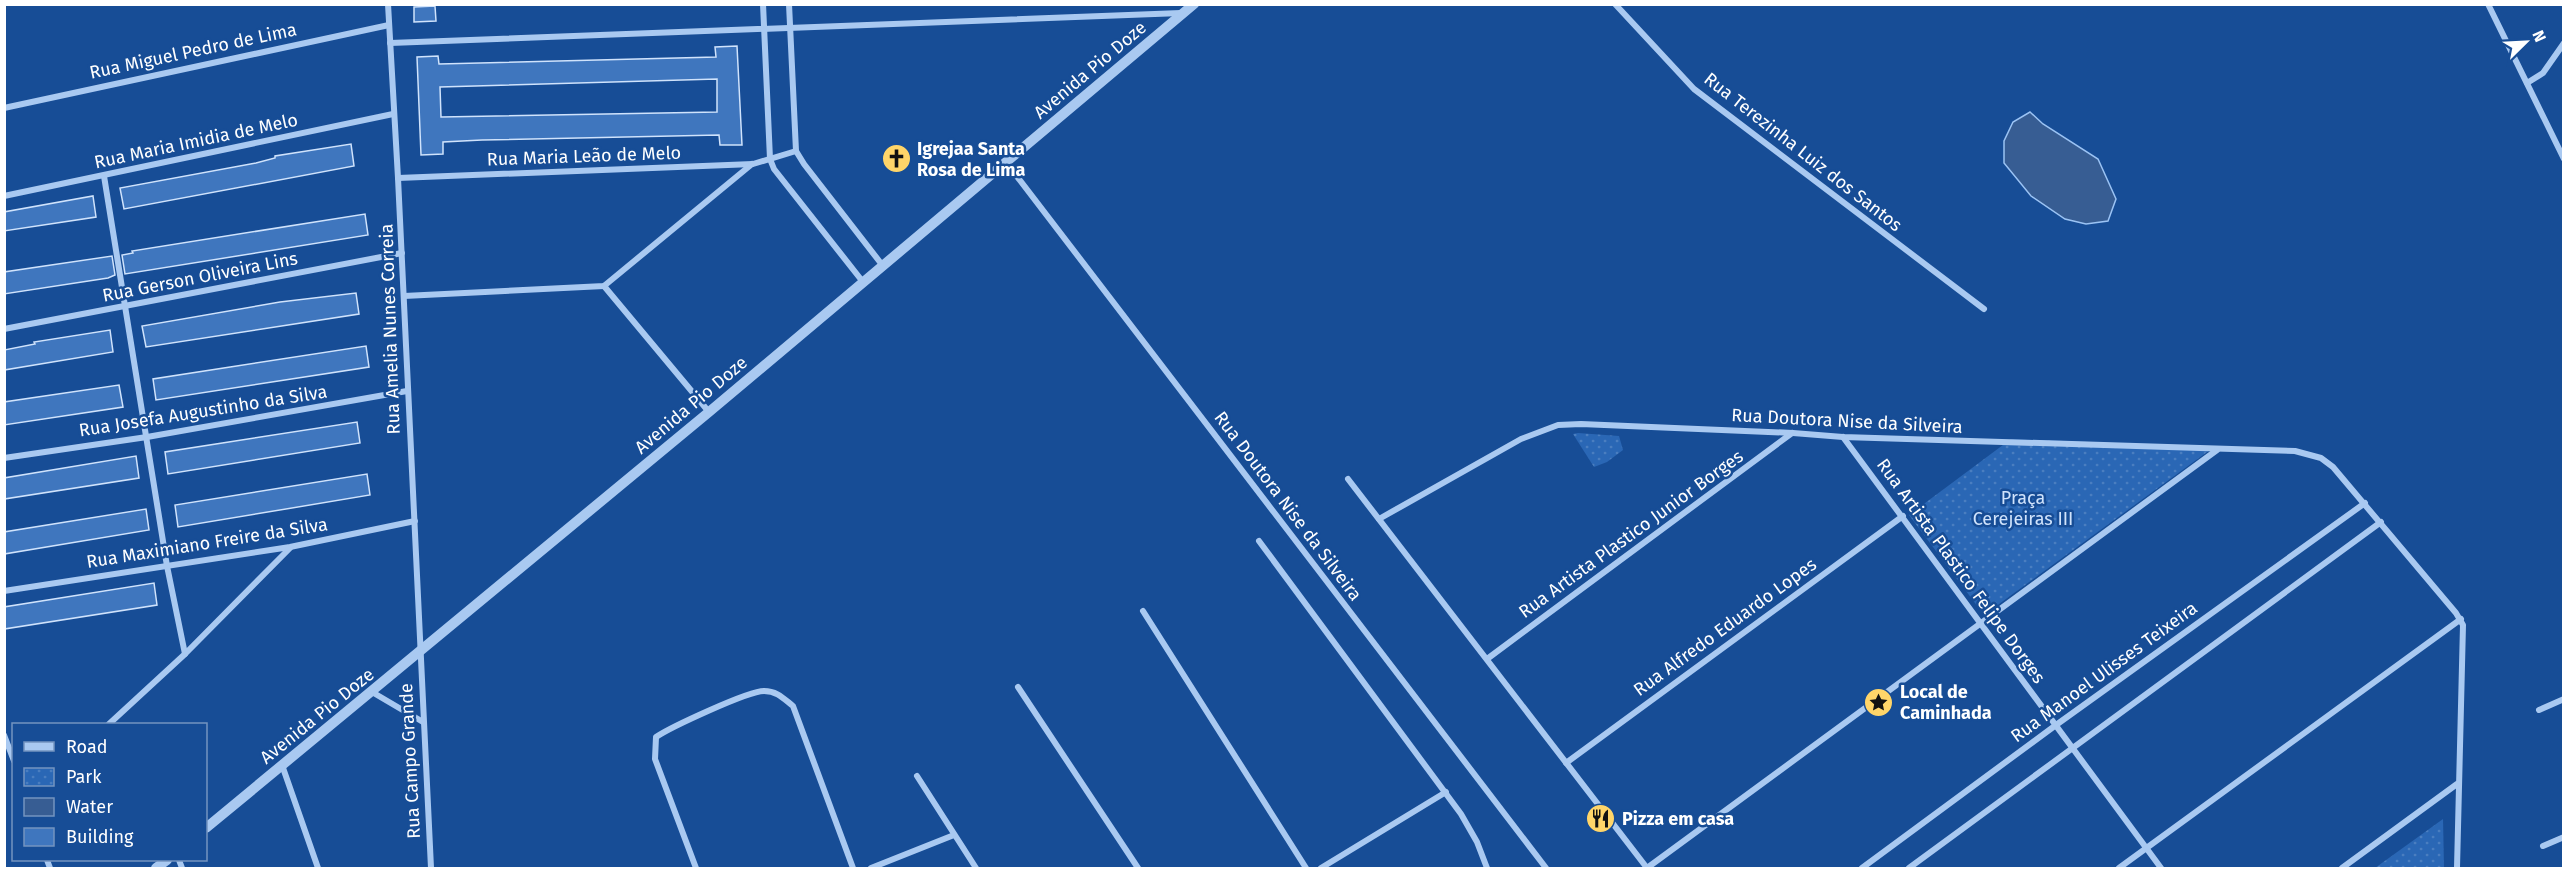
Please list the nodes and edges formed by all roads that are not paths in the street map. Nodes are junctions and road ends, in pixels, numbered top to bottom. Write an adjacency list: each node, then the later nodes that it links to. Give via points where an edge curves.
1 (388, 4): 8 (street, Rua Amelia Nunes Correia)
2 (762, 4): 9 (street)
3 (789, 4): 10 (street)
4 (1194, 4): 7 (street, Avenida Pio Doze)
5 (1615, 4): 30 (street, Rua Terezinha Luiz dos Santos, via 1694,89)
6 (2488, 4): 13 (street)
7 (1184, 13): 10 (street); 19 (street, Avenida Pio Doze)
8 (389, 25): 11 (street, Rua Amelia Nunes Correia); 14 (street, Rua Miguel Pedro de Lima)
9 (763, 29): 10 (street); 11 (street); 17 (street)
10 (790, 29): 16 (street)
11 (390, 43): 15 (street, Rua Amelia Nunes Correia)
12 (2564, 43): 13 (street, via 2543,73)
13 (2527, 83): 18 (street)
14 (4, 108)
15 (393, 114): 21 (street, Rua Maria Imidia de Melo); 22 (street, Rua Amelia Nunes Correia)
16 (796, 151): 17 (street, Rua Maria Leão de Melo); 25 (street)
17 (770, 159): 20 (street, Rua Maria Leão de Melo); 26 (street)
18 (2564, 159)
19 (1006, 162): 25 (street, Avenida Pio Doze); 85 (street, Rua Doutora Nise da Silveira)
20 (753, 164): 22 (street, Rua Maria Leão de Melo); 27 (street)
21 (104, 176): 23 (street, Rua Maria Imidia de Melo); 29 (street)
22 (398, 178): 24 (street, Rua Amelia Nunes Correia)
23 (4, 196)
24 (402, 253): 28 (street, Rua Amelia Nunes Correia); 29 (street, Rua Gerson Oliveira Lins)
25 (883, 266): 26 (street, Avenida Pio Doze)
26 (862, 282): 33 (street, Avenida Pio Doze)
27 (604, 285): 28 (street); 33 (street)
28 (404, 296): 32 (street, Rua Amelia Nunes Correia)
29 (124, 307): 31 (street, Rua Gerson Oliveira Lins); 35 (street)
30 (1984, 309)
31 (4, 329)
32 (407, 392): 35 (street, Rua Josefa Augustinho da Silva); 43 (street, Rua Amelia Nunes Correia)
33 (709, 412): 52 (street, Avenida Pio Doze)
34 (1793, 433): 36 (street, Rua Doutora Nise da Silveira); 42 (street, Rua Doutora Nise da Silveira, via 1558,425 1521,439); 54 (street, Rua Artista Plastico Junior Borges)
35 (147, 437): 38 (street, Rua Josefa Augustinho da Silva); 47 (street)
36 (1843, 437): 37 (street, Rua Doutora Nise da Silveira); 41 (street, Rua Artista Plastico Felipe Dorges)
37 (2217, 450): 40 (street, Rua Doutora Nise da Silveira, via 2295,451 2321,458); 51 (street)
38 (4, 458)
39 (1348, 479): 42 (street)
40 (2365, 503): 44 (street); 61 (street, Rua Manoel Ulisses Teixeira)
41 (1903, 516): 51 (street, Rua Artista Plastico Felipe Dorges); 65 (street, Rua Alfredo Eduardo Lopes)
42 (1379, 519): 54 (street)
43 (415, 521): 46 (street, Rua Maximiano Freire da Silva); 52 (street, Rua Amelia Nunes Correia)
44 (2381, 522): 50 (street); 63 (street)
45 (1259, 541): 69 (street)
46 (291, 547): 47 (street, Rua Maximiano Freire da Silva); 53 (street)
47 (167, 566): 48 (street, Rua Maximiano Freire da Silva); 53 (street)
48 (4, 591)
49 (1143, 611): 82 (street)
50 (2461, 619): 68 (street); 74 (street)
51 (1981, 622): 61 (street, Rua Artista Plastico Felipe Dorges); 86 (street)
52 (420, 652): 56 (street, Avenida Pio Doze); 59 (street, Rua Campo Grande)
53 (185, 654): 60 (street)
54 (1487, 658): 65 (street)
55 (1018, 687): 81 (street)
56 (372, 692): 59 (street); 66 (street, Avenida Pio Doze)
57 (2564, 699): 58 (street)
58 (2539, 710)
59 (423, 722): 76 (street, Rua Campo Grande)
60 (110, 723)
61 (2056, 725): 63 (street, Rua Artista Plastico Felipe Dorges); 87 (street, Rua Manoel Ulisses Teixeira)
62 (4, 735): 64 (street)
63 (2074, 749): 74 (street, Rua Artista Plastico Felipe Dorges); 88 (street)
64 (12, 755)
65 (1566, 763): 86 (street)
66 (282, 765): 70 (street, Avenida Pio Doze); 75 (street)
67 (917, 776): 71 (street)
68 (2457, 784): 91 (street); 92 (street)
69 (1446, 792): 83 (street); 84 (street, via 1477,842)
70 (207, 827)
71 (954, 835): 79 (street); 80 (street)
72 (2564, 837): 73 (street)
73 (2543, 846)
74 (2146, 849): 89 (street); 90 (street, Rua Artista Plastico Felipe Dorges)
75 (318, 868)
76 (431, 868)
77 (696, 868): 78 (street, via 655,759 656,737 672,726 762,691 779,693 792,706)
78 (853, 868)
79 (871, 868)
80 (976, 868)
81 (1138, 868)
82 (1306, 868)
83 (1321, 868)
84 (1486, 868)
85 (1546, 868)
86 (1647, 868)
87 (1862, 868)
88 (1909, 868)
89 (2120, 868)
90 (2161, 868)
91 (2342, 868)
92 (2457, 868)

